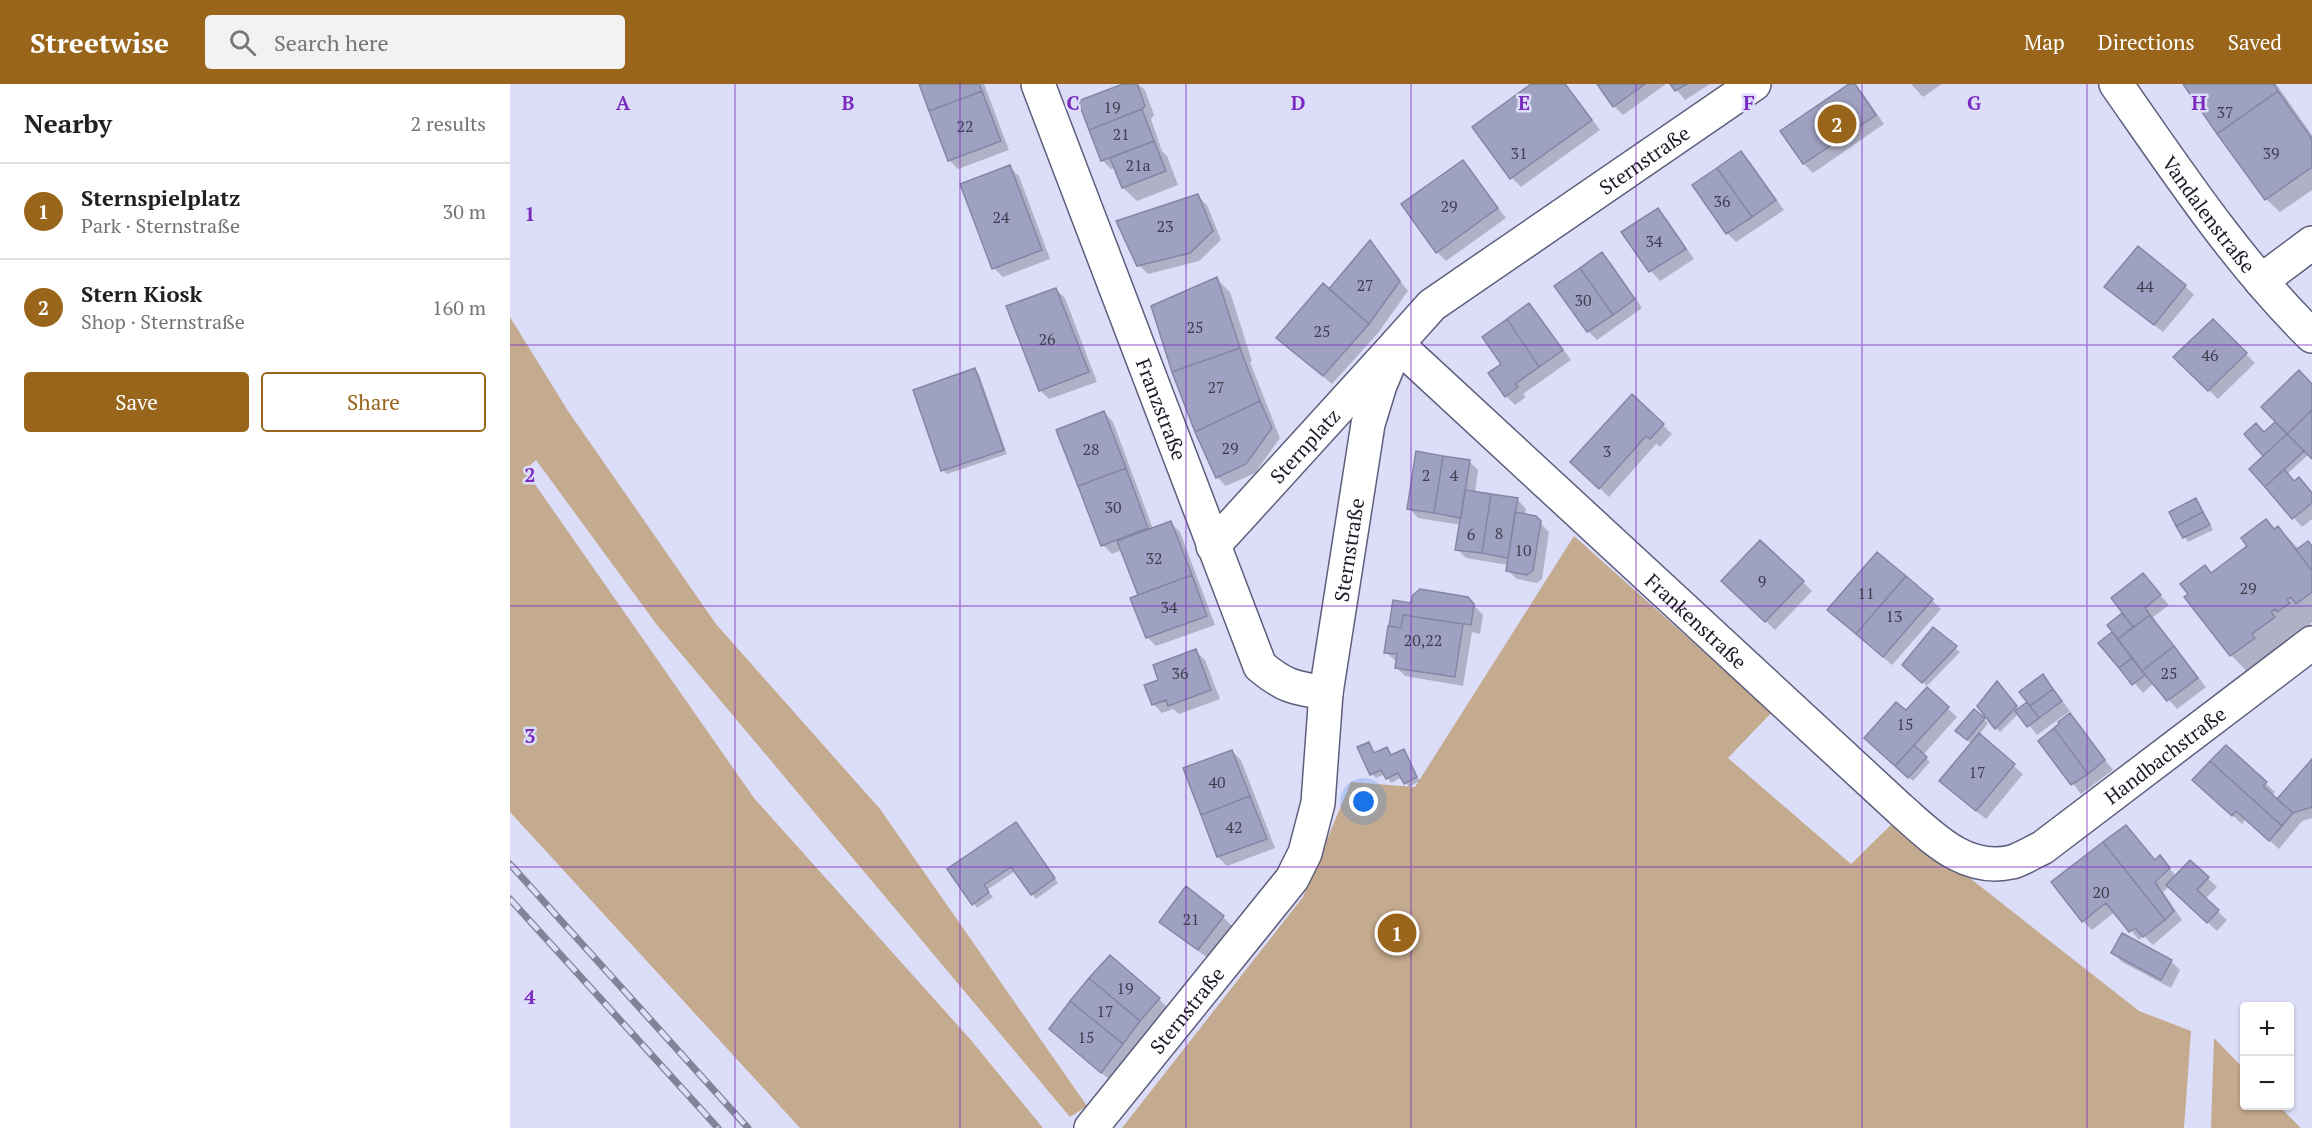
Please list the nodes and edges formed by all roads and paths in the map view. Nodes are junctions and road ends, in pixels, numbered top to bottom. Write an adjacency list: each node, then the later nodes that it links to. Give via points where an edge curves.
1 (1038, 84): 8 (street, Franzstraße)
2 (1754, 84): 7 (street, Sternstraße, via 1432,305)
3 (2116, 84): 5 (street, Vandalenstraße, via 2218,228)
4 (2312, 243): 5 (street)
5 (2261, 281): 6 (street, Vandalenstraße)
6 (2312, 336)
7 (1397, 344): 8 (street, Sternplatz); 10 (street, Sternstraße, via 1368,424); 11 (street, Frankenstraße, via 1936,841 1971,861)
8 (1213, 546): 10 (street, Franzstraße, via 1260,666 1293,688)
9 (2312, 643): 11 (street, Handbachstraße, via 2051,841)
10 (1326, 693): 12 (street, Sternstraße, via 1318,803 1305,853 1292,879)
11 (2013, 862)
12 (1091, 1128)

